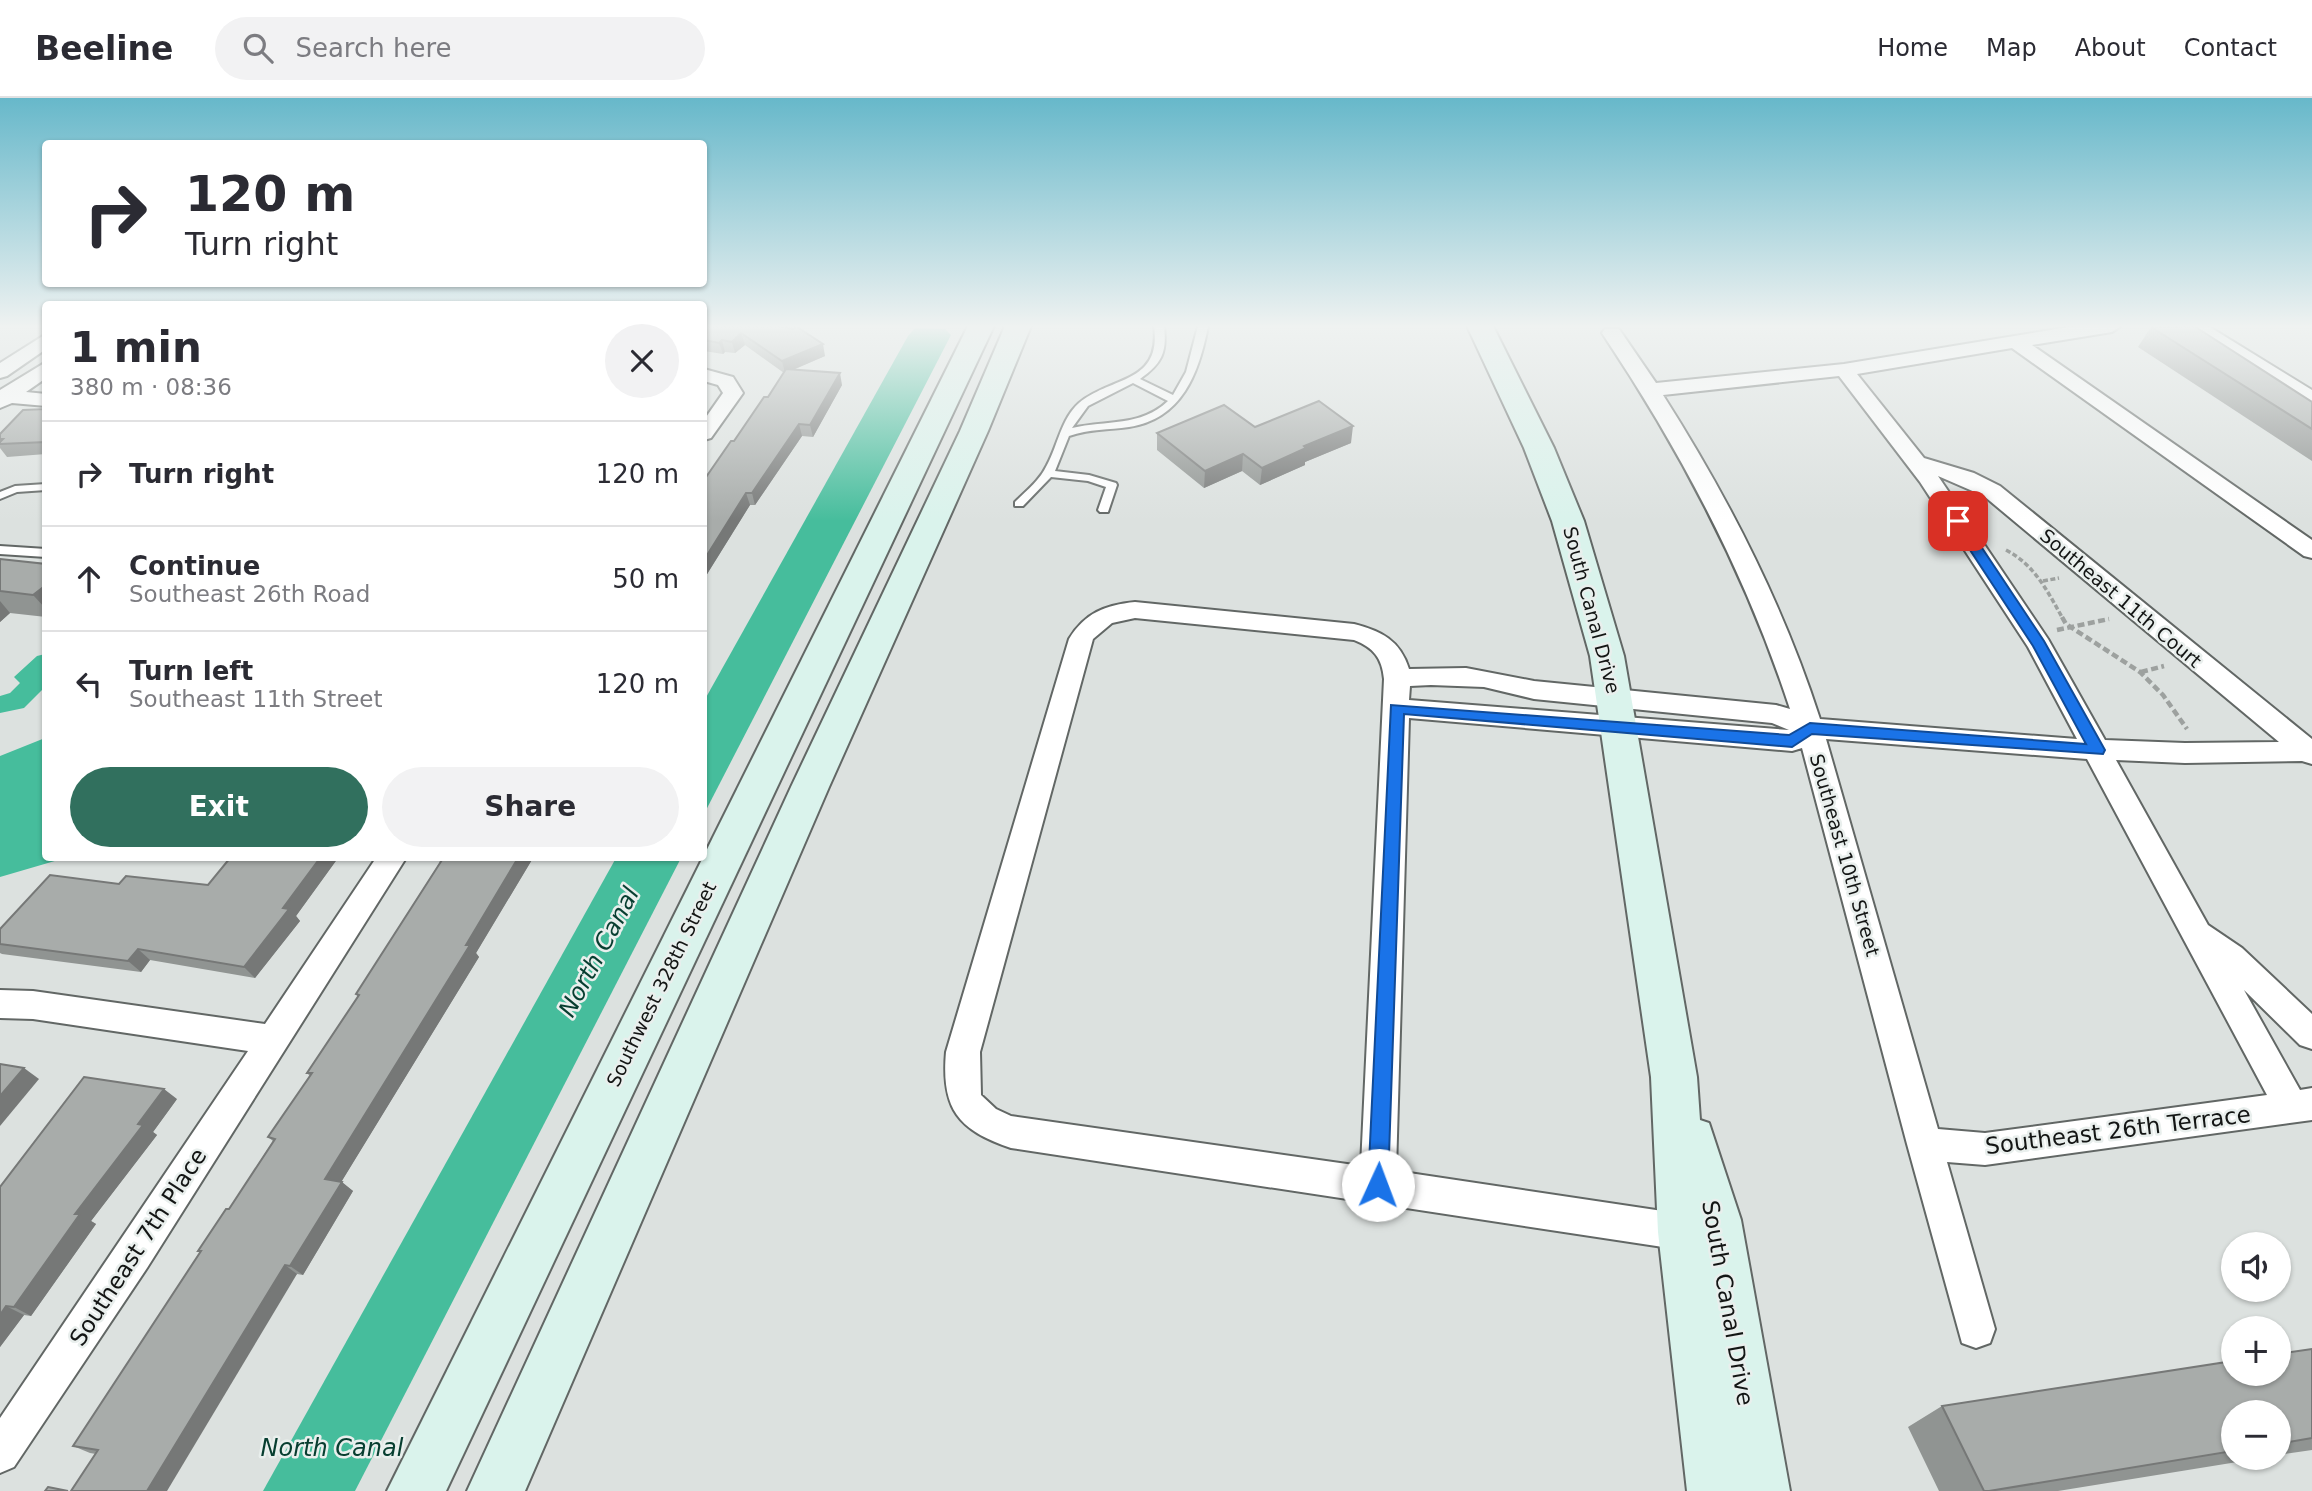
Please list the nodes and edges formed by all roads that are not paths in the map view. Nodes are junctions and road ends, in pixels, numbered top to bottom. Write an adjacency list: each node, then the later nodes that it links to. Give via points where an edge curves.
1 (733, 391): 14 (street)
2 (949, 391): 43 (street, Southwest 328th Street)
3 (991, 391): 44 (street)
4 (1105, 391): 15 (lane, via 1081,406)
5 (1156, 391): 13 (lane)
6 (1180, 391): 13 (lane)
7 (1512, 391): 27 (street, South Canal Drive, via 1568,520 1604,645)
8 (1652, 391): 28 (street, Southeast 10th Street, via 1708,487 1746,564)
9 (1860, 391): 16 (street)
10 (2086, 391): 23 (street)
11 (2, 398): 12 (street)
12 (42, 400)
13 (1174, 400): 15 (lane, via 1154,417 1135,423 1084,427)
14 (707, 430)
15 (1065, 434): 17 (lane)
16 (1917, 463): 30 (street, via 2019,611); 31 (street, Southeast 11th Court, via 1992,491)
17 (1049, 473): 20 (lane); 21 (lane, via 1112,485)
18 (42, 487): 19 (lane, via 15,489)
19 (0, 496)
20 (1019, 504)
21 (1104, 510)
22 (0, 550): 24 (lane)
23 (2312, 551)
24 (42, 553)
25 (1397, 694): 27 (street); 27 (street, via 1426,690 1509,696 1534,690); 39 (street); 39 (street, via 1397,664 1386,646 1354,632 1135,610 1111,614 1091,625 1081,639 961,1069 963,1096 970,1108 981,1120 1003,1130)
26 (1730, 710): 27 (street); 28 (street, via 1776,714); 29 (street)
27 (1617, 713): 29 (street); 40 (street, South Canal Drive)
28 (1810, 729): 29 (street, via 1792,741); 30 (street); 38 (street, Southeast 10th Street)
29 (1736, 737)
30 (2098, 750): 31 (street); 33 (street)
31 (2311, 752)
32 (389, 861): 36 (street, Southeast 7th Place)
33 (2195, 931): 35 (street, via 2231,957); 37 (street)
34 (0, 1004): 36 (street)
35 (2312, 1035)
36 (274, 1040): 42 (street, Southeast 7th Place)
37 (2302, 1106): 38 (street, Southeast 26th Terrace, via 1985,1149)
38 (1924, 1144): 41 (street, Southeast 10th Street)
39 (1378, 1185): 40 (street)
40 (1701, 1235): 45 (street, South Canal Drive); 46 (street, South Canal Drive)
41 (1976, 1329)
42 (0, 1453)
43 (416, 1491)
44 (496, 1491)
45 (1716, 1491)
46 (1760, 1491)

